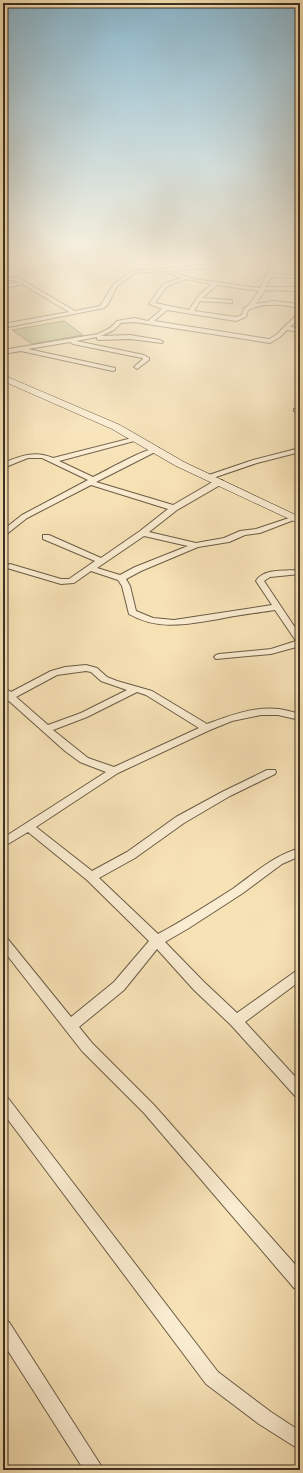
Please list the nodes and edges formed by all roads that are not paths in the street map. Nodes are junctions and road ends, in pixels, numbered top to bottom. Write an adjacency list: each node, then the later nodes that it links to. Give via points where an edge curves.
1 (110, 330): 6 (street)
2 (192, 330): 5 (street)
3 (225, 330): 5 (street)
4 (285, 330): 5 (street, via 270,341)
5 (221, 334)
6 (89, 337): 7 (street); 8 (street, via 130,337)
7 (68, 341): 9 (street); 11 (street, via 147,359)
8 (160, 342)
9 (17, 349): 10 (street); 12 (street)
10 (3, 352)
11 (137, 367)
12 (114, 369)
13 (3, 378): 14 (street)
14 (136, 438): 15 (street); 17 (street)
15 (157, 450): 19 (street); 20 (street)
16 (300, 450): 19 (street)
17 (54, 460): 18 (street, via 32,455); 20 (street)
18 (3, 466)
19 (206, 477): 21 (street)
20 (91, 481): 22 (street); 25 (street, via 24,518)
21 (219, 482): 22 (street); 23 (street)
22 (174, 508): 24 (street)
23 (297, 520): 27 (street, via 243,533 226,540)
24 (143, 533): 27 (street); 28 (street)
25 (3, 535)
26 (46, 537): 28 (street)
27 (196, 545): 32 (street)
28 (102, 561): 30 (street)
29 (10, 566): 30 (street, via 66,583)
30 (90, 568): 32 (street)
31 (300, 572): 33 (street, via 268,575 260,579)
32 (121, 578): 33 (street, via 126,586 132,612 157,621 190,622)
33 (277, 607): 34 (street)
34 (300, 641): 35 (street, via 278,650)
35 (219, 657)
36 (136, 689): 37 (street, via 104,679 94,670 80,668 54,673); 39 (street, via 162,700); 40 (street, via 84,715)
37 (6, 696): 40 (street)
38 (300, 716): 39 (street, via 261,712 229,719)
39 (206, 728): 41 (street)
40 (46, 729): 41 (street, via 84,760)
41 (114, 771): 43 (street)
42 (271, 772): 46 (street, via 180,820 131,854)
43 (28, 826): 44 (street); 46 (street)
44 (3, 843)
45 (300, 852): 48 (street, via 278,861 239,890)
46 (91, 877): 48 (street)
47 (3, 941): 51 (street)
48 (156, 941): 50 (street, via 198,986); 51 (street, via 119,986)
49 (300, 974): 50 (street)
50 (236, 1021): 52 (street)
51 (70, 1026): 54 (street, via 87,1047 150,1109)
52 (300, 1092)
53 (3, 1102): 56 (street, via 212,1378)
54 (300, 1282)
55 (3, 1328): 57 (street)
56 (300, 1441)
57 (94, 1470)

